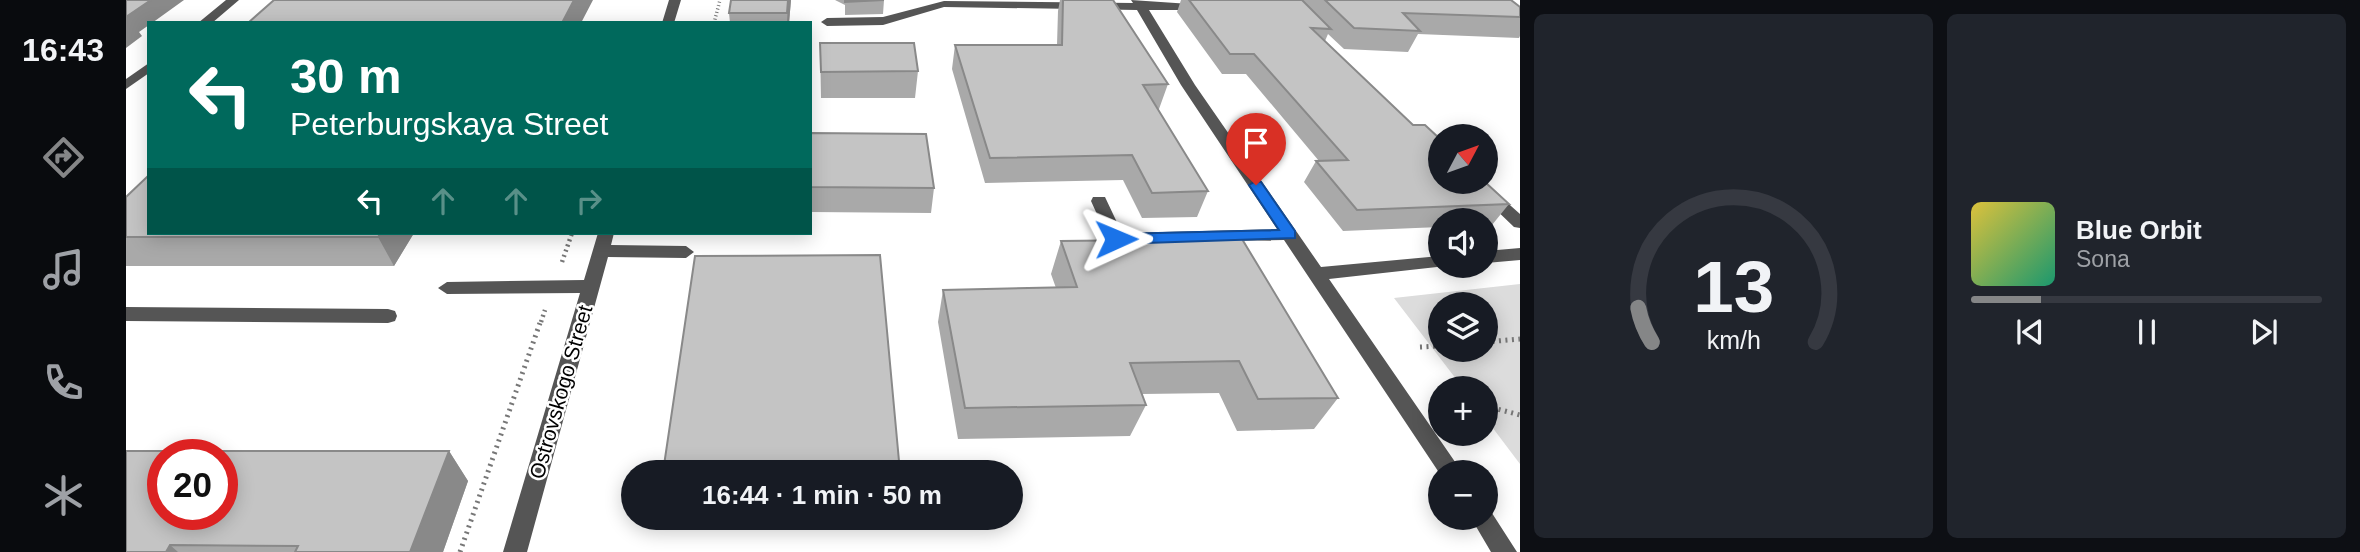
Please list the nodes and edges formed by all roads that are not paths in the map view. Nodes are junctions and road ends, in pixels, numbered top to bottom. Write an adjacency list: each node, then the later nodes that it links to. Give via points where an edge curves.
1 (233, 0): 5 (street)
2 (675, 0): 6 (street)
3 (1139, 4): 4 (street); 7 (street, via 944,4 883,21); 13 (street)
4 (1217, 7)
5 (207, 21)
6 (669, 21)
7 (827, 22)
8 (147, 69): 9 (street)
9 (126, 85)
10 (1488, 194): 12 (street)
11 (1098, 201): 13 (street, via 1116,239)
12 (1520, 223)
13 (1289, 234): 19 (street)
14 (603, 242): 15 (street); 20 (street, Ostrovskogo Street)
15 (687, 252)
16 (1520, 254): 17 (street)
17 (1498, 256)
18 (1428, 263): 19 (street)
19 (1316, 274): 24 (street)
20 (591, 286): 21 (street); 26 (street, Ostrovskogo Street)
21 (447, 288)
22 (126, 314): 23 (street)
23 (388, 316)
24 (1443, 460)
25 (1490, 530): 27 (street)
26 (515, 552)
27 (1505, 552)

